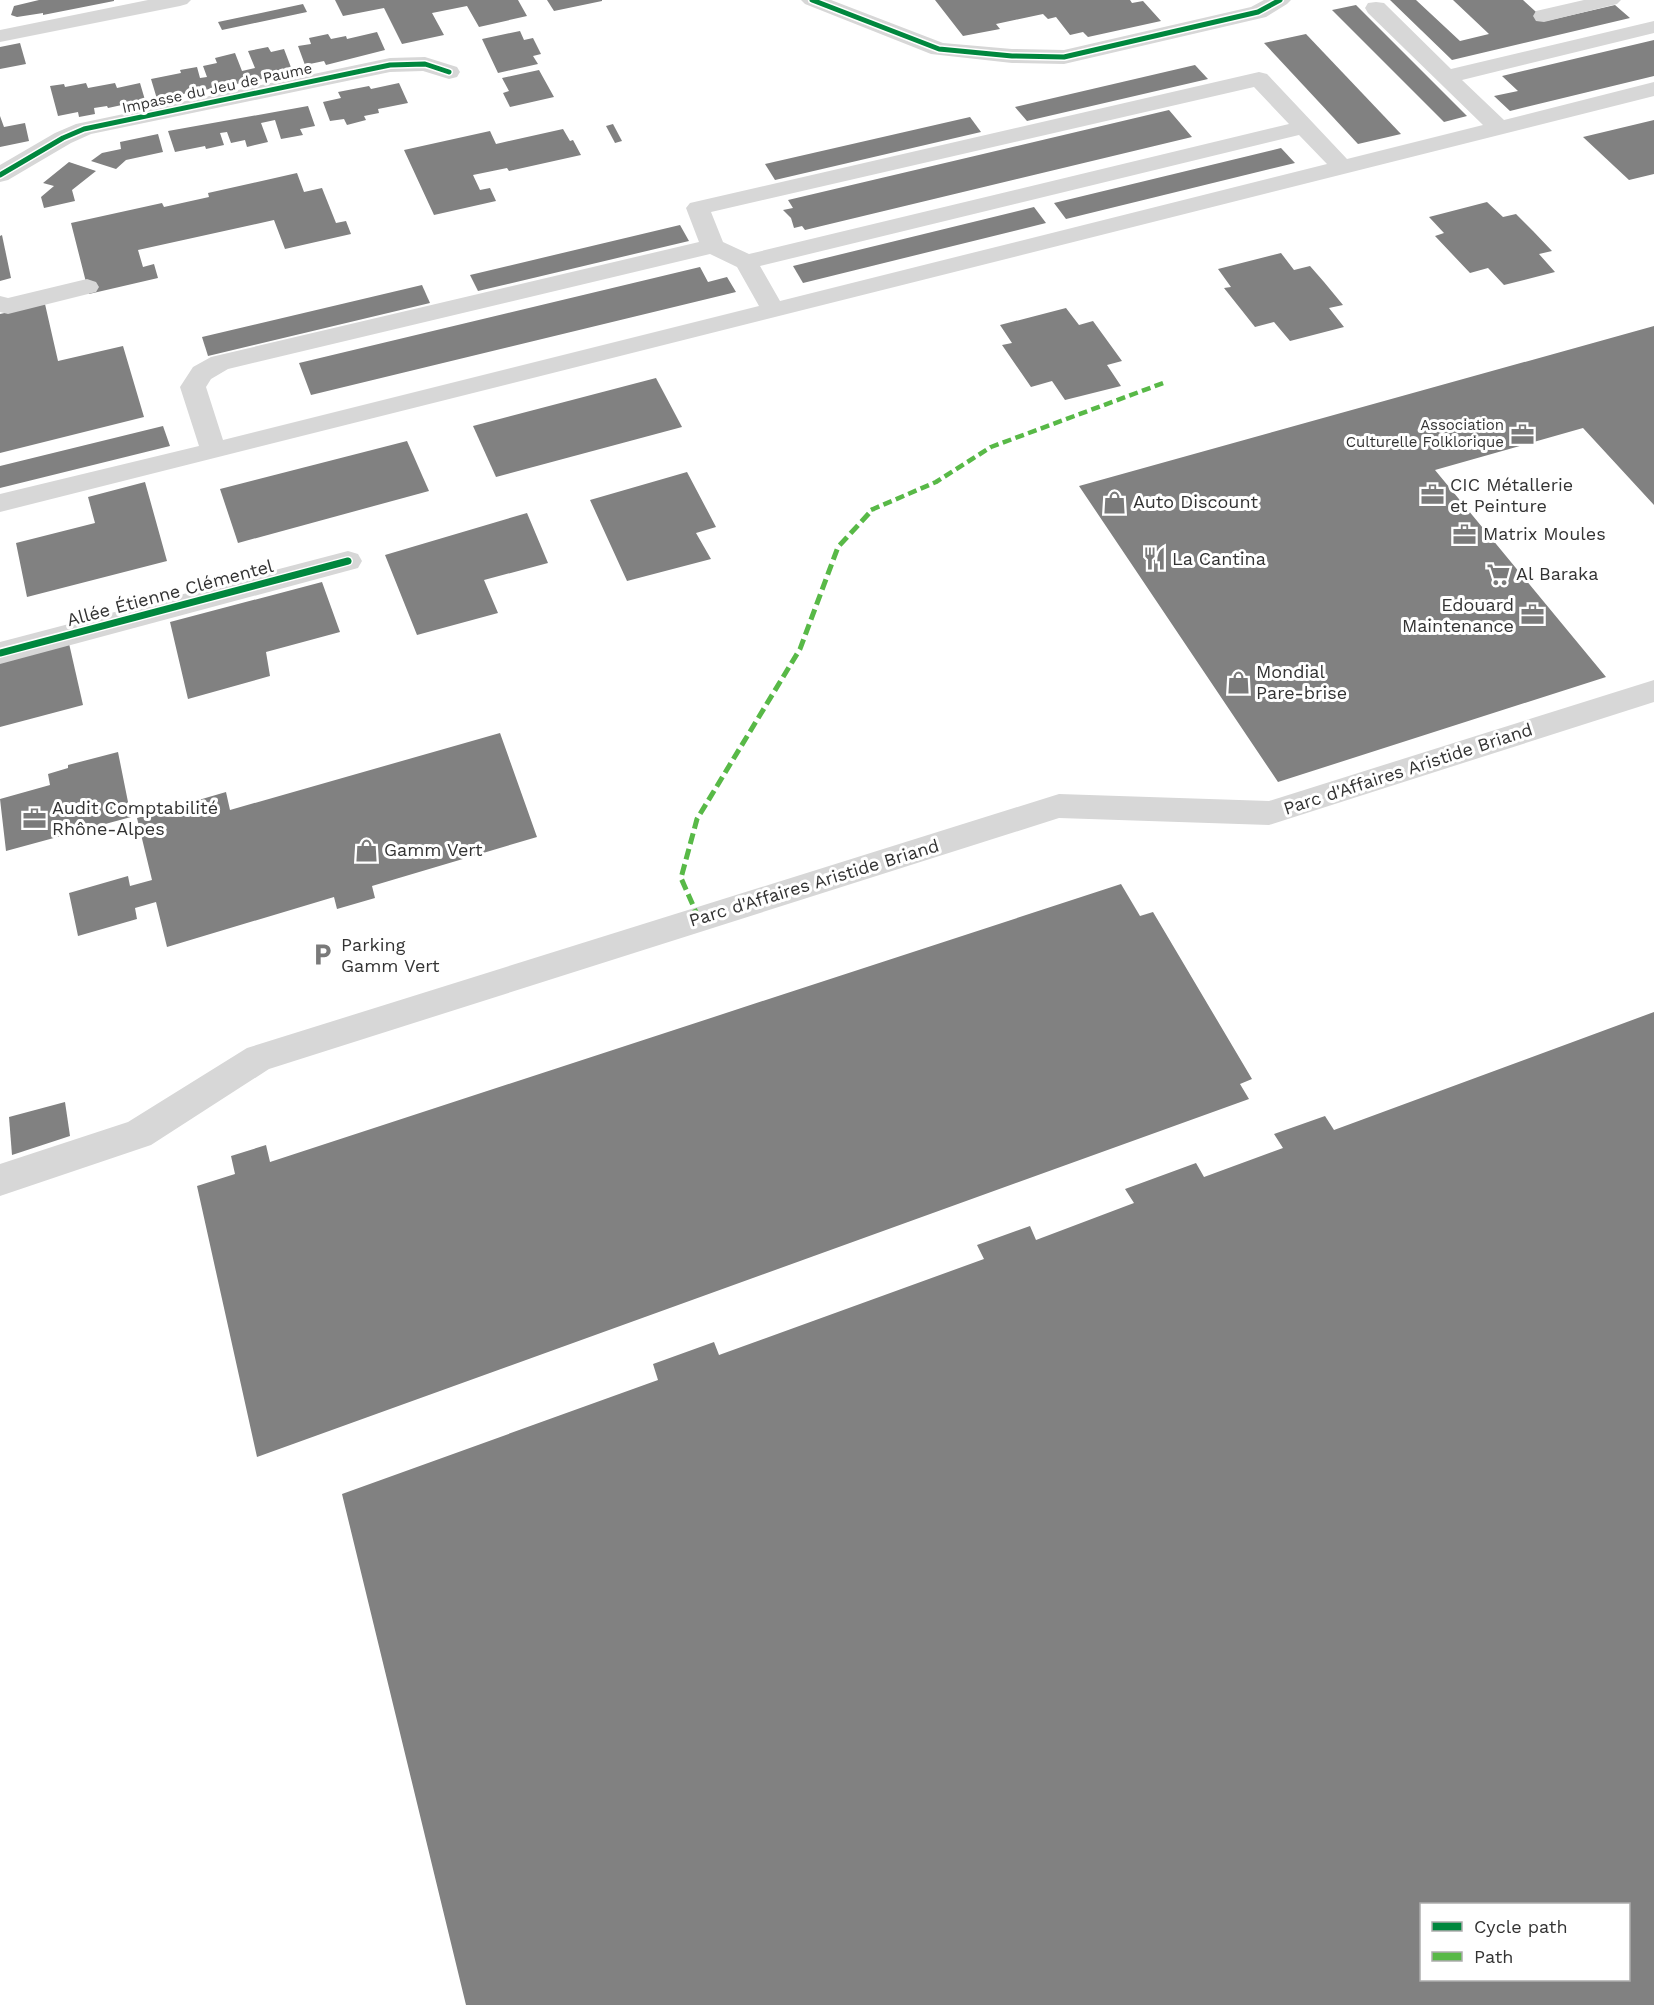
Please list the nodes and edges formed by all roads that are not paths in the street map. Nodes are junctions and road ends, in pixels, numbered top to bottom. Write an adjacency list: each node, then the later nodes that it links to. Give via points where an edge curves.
1 (180, 0): 8 (street)
2 (812, 0): 3 (street, via 939,49 1064,57 1245,15)
3 (1280, 0)
4 (1610, 0): 6 (street)
5 (1376, 8): 10 (street)
6 (1544, 16)
7 (1653, 27): 10 (street)
8 (0, 36)
9 (449, 72): 15 (street, Impasse du Jeu de Paume, via 425,64 390,65 84,129)
10 (1447, 77): 13 (street)
11 (1654, 88): 13 (street)
12 (1305, 127): 14 (street); 16 (street, via 1258,79 698,208); 17 (street)
13 (1498, 128): 14 (street)
14 (1342, 167): 20 (street)
15 (0, 175)
16 (713, 246): 17 (street); 21 (street, via 220,363 202,373 193,387)
17 (746, 262): 20 (street)
18 (87, 287): 19 (street, via 8,306)
19 (0, 304)
20 (774, 311): 21 (street)
21 (214, 451): 22 (street)
22 (0, 503)
23 (348, 561): 24 (street, Allée Étienne Clémentel)
24 (0, 653)
25 (1654, 691): 26 (street, Parc d'Affaires Aristide Briand, via 1269,813 1059,806 259,1058 139,1134)
26 (0, 1179)

